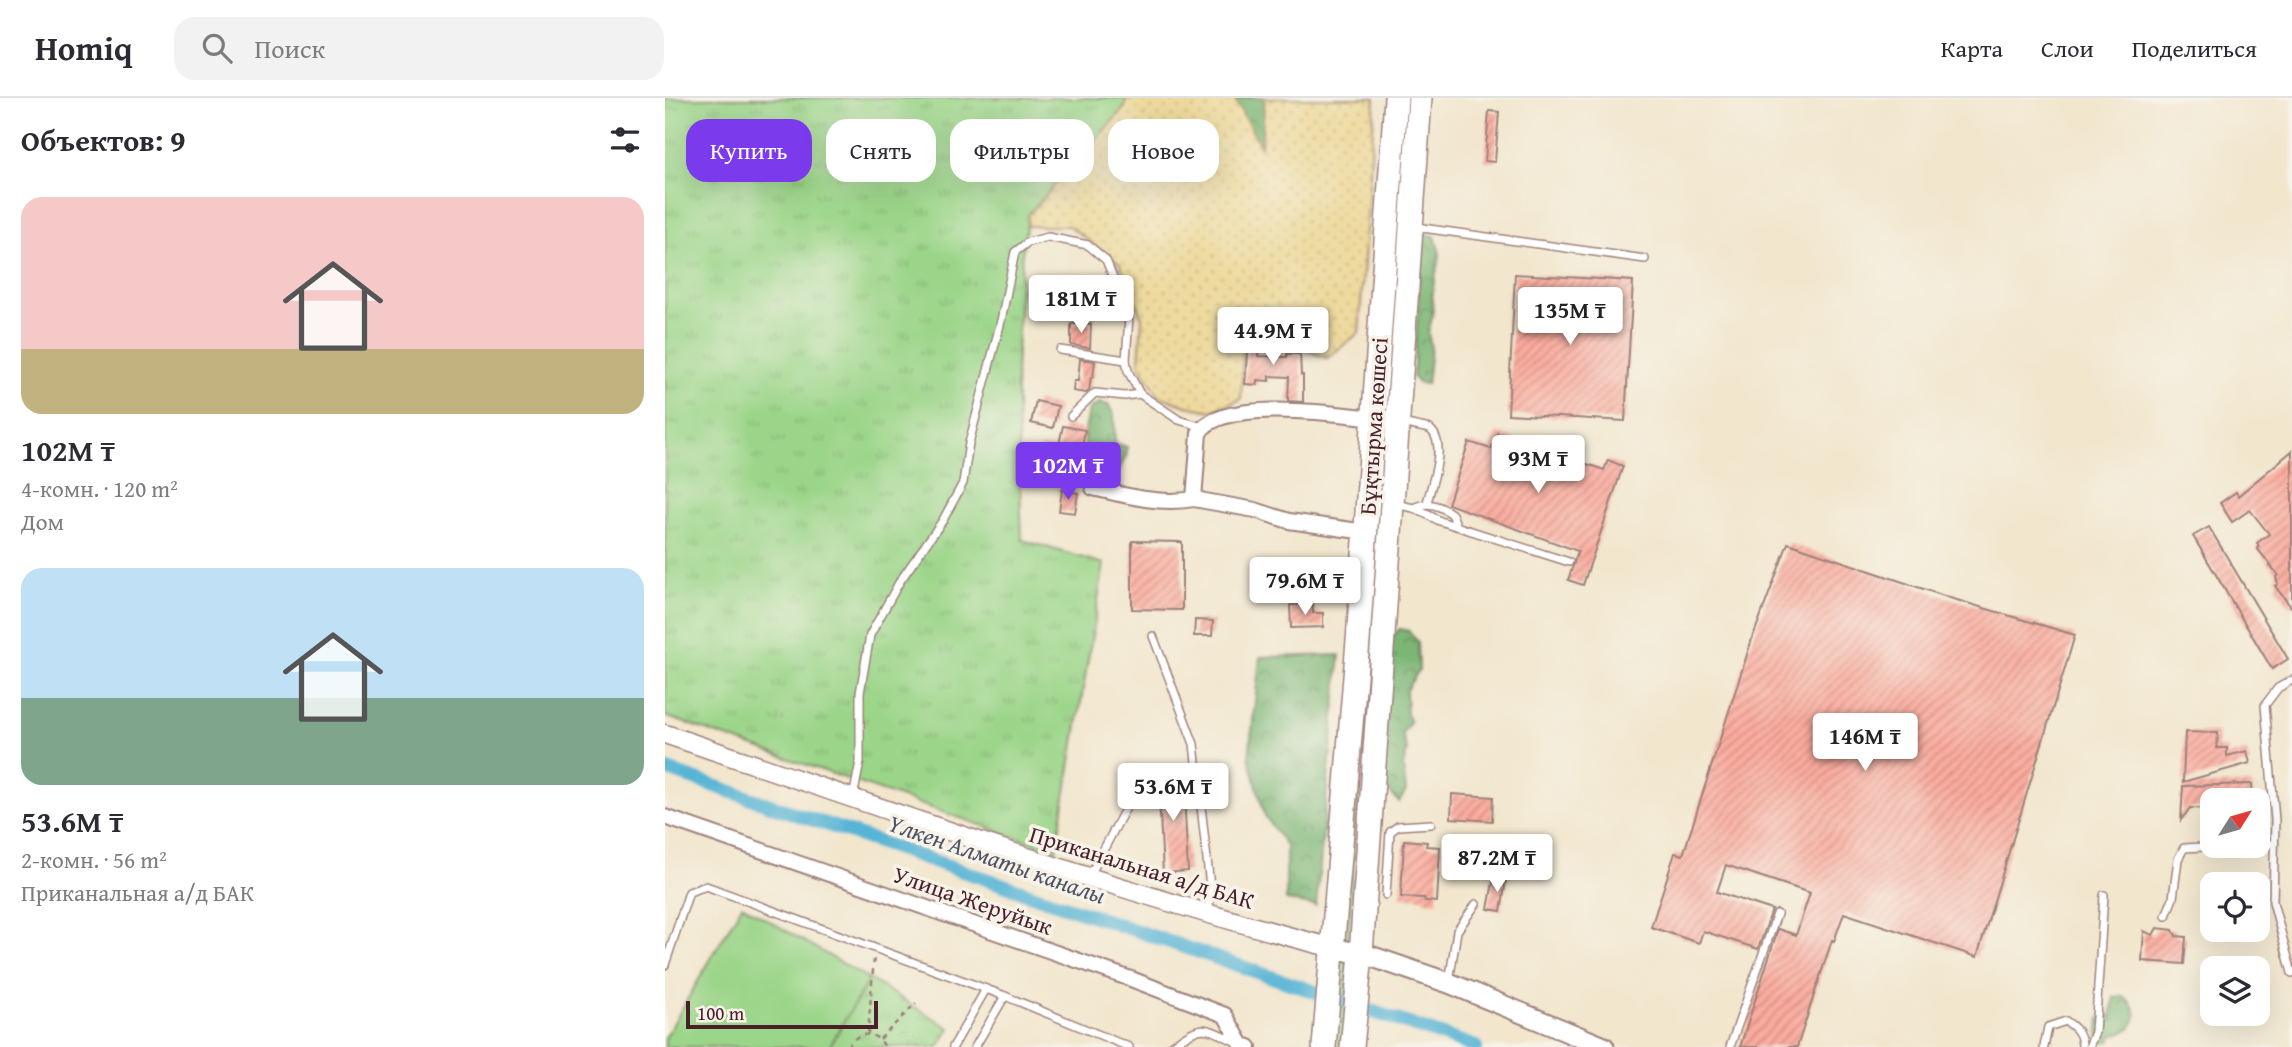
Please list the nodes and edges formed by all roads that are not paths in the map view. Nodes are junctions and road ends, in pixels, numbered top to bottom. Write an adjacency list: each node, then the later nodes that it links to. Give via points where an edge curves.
1 (1396, 98): 5 (main road, Бұқтырма көшесі)
2 (1420, 98): 3 (main road, Бұқтырма көшесі)
3 (1411, 226): 4 (lane); 6 (main road, Бұқтырма көшесі)
4 (1645, 258)
5 (1382, 298): 6 (main road); 11 (main road, Бұқтырма көшесі)
6 (1406, 302): 12 (main road, Бұқтырма көшесі)
7 (1061, 350): 8 (lane)
8 (1126, 360): 9 (lane); 28 (lane, via 1129,317 1106,260 1088,245 1048,237 1028,242 1015,252 963,482 870,635 860,693 860,762)
9 (1140, 394): 10 (lane, via 1094,393); 13 (lane, via 1179,420)
10 (1071, 416)
11 (1374, 418): 13 (street, via 1286,409 1247,412); 20 (main road, Бұқтырма көшесі)
12 (1397, 423): 16 (main road, Бұқтырма көшесі); 17 (lane, via 1430,429 1438,441)
13 (1203, 427): 15 (street)
14 (1093, 488): 15 (street, via 1172,503)
15 (1194, 499): 20 (street, via 1289,521)
16 (1391, 503): 18 (lane); 24 (main road, Бұқтырма көшесі)
17 (1427, 503): 18 (lane); 19 (lane, via 1453,514)
18 (1415, 508): 19 (lane)
19 (1456, 524): 21 (lane)
20 (1365, 532): 23 (main road, Бұқтырма көшесі)
21 (1569, 562)
22 (1153, 636): 39 (lane, via 1194,744 1211,895)
23 (1358, 641): 24 (main road); 43 (main road, Бұқтырма көшесі)
24 (1381, 644): 34 (main road, Бұқтырма көшесі)
25 (2292, 680): 32 (lane, via 2278,688 2265,705)
26 (665, 734): 28 (street, Приканальная а/д БАК)
27 (1140, 781): 35 (lane)
28 (853, 798): 35 (street, Приканальная а/д БАК)
29 (665, 817): 50 (street, Улица Жеруйык, via 1225,1015)
30 (1431, 824): 34 (lane, via 1398,826)
31 (2270, 844): 32 (lane)
32 (2274, 844): 45 (lane, via 2273,902)
33 (2200, 847): 41 (lane, via 2184,848 2178,859)
34 (1377, 861): 36 (lane); 42 (main road, Бұқтырма көшесі)
35 (1089, 878): 39 (street, Приканальная а/д БАК)
36 (1386, 895)
37 (2104, 895): 60 (lane, via 2095,1032)
38 (1476, 904): 46 (lane, via 1457,931)
39 (1207, 914): 43 (street, Приканальная а/д БАК)
40 (1777, 915): 57 (lane)
41 (2166, 916)
42 (1361, 954): 43 (main road, Приканальная а/д БАК); 46 (main road, Приканальная а/д БАК); 49 (main road, Бұқтырма көшесі)
43 (1333, 956): 55 (main road, Бұқтырма көшесі)
44 (665, 965): 47 (lane, via 689,892 706,886)
45 (2292, 973)
46 (1449, 983): 56 (main road, Приканальная а/д БАК)
47 (986, 989): 48 (lane); 51 (lane)
48 (1005, 996): 52 (lane); 53 (lane)
49 (1352, 1043)
50 (1246, 1046): 54 (lane, via 1206,1029 1194,1030)
51 (953, 1047)
52 (975, 1047)
53 (1129, 1047)
54 (1170, 1047)
55 (1324, 1047)
56 (1604, 1047)
57 (1730, 1047)
58 (2044, 1047): 59 (lane, via 2048,1027 2061,1021 2078,1030)
59 (2081, 1047)
60 (2089, 1047)

